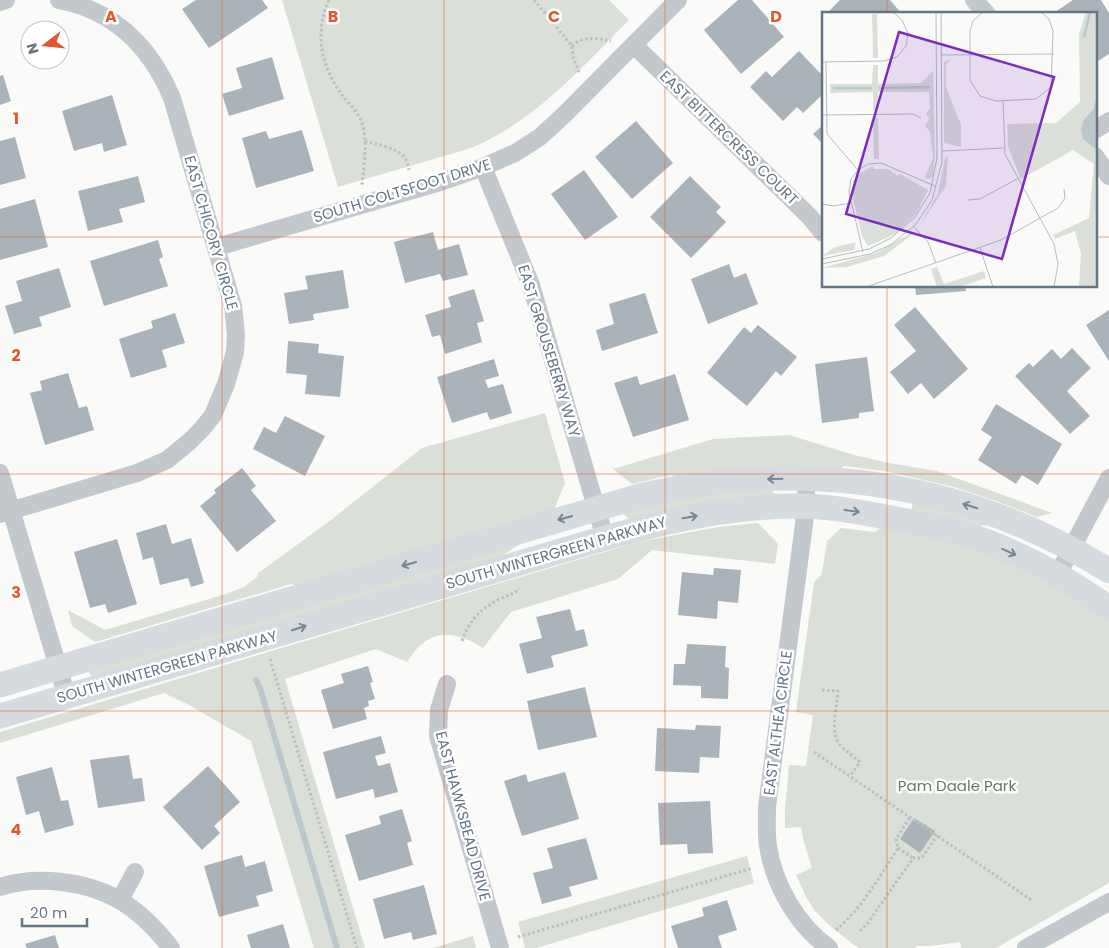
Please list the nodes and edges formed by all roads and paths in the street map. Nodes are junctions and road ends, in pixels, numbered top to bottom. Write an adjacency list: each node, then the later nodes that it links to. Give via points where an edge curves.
1 (6, 0): 7 (street)
2 (59, 0): 22 (street, EAST CHICORY CIRCLE, via 91,10 118,25 138,42 157,67 172,98)
3 (328, 0): 15 (path, via 321,31 324,58 339,91 361,120)
4 (534, 0): 11 (path)
5 (678, 0): 10 (street, SOUTH COLTSFOOT DRIVE)
6 (974, 0): 8 (street)
7 (0, 2)
8 (985, 12)
9 (612, 41): 11 (path, via 582,40)
10 (634, 45): 17 (street, SOUTH COLTSFOOT DRIVE, via 552,126 515,153); 21 (street, EAST BITTERCRESS COURT)
11 (572, 46): 12 (path)
12 (580, 74)
13 (1109, 121): 14 (street)
14 (1096, 129)
15 (365, 141): 18 (path, via 401,155); 20 (path)
16 (1096, 157): 19 (street)
17 (483, 167): 22 (street, SOUTH COLTSFOOT DRIVE); 27 (street, EAST GROUSEBERRY WAY, via 531,285)
18 (410, 170)
19 (1109, 176)
20 (362, 185)
21 (822, 232)
22 (217, 247): 28 (street, EAST CHICORY CIRCLE, via 233,306 235,352 218,403 202,429 168,460 152,468)
23 (0, 472): 28 (street)
24 (1109, 478): 30 (street)
25 (807, 479): 26 (street, EAST ALTHEA CIRCLE); 27 (street, SOUTH WINTERGREEN PARKWAY, one-way to 27, via 700,484); 30 (street, SOUTH WINTERGREEN PARKWAY, one-way to 25, via 1011,521 944,499 845,480)
26 (805, 506): 29 (street, SOUTH WINTERGREEN PARKWAY, one-way to 26, via 686,517); 32 (street, SOUTH WINTERGREEN PARKWAY, one-way to 32, via 854,511 958,532 998,547); 62 (street, EAST ALTHEA CIRCLE, via 767,807 767,835 771,861 783,892 801,921)
27 (597, 509): 29 (street, EAST GROUSEBERRY WAY); 37 (street, SOUTH WINTERGREEN PARKWAY, one-way to 37)
28 (6, 512): 37 (street)
29 (605, 538): 41 (street, SOUTH WINTERGREEN PARKWAY, one-way to 29)
30 (1070, 549): 31 (street, SOUTH WINTERGREEN PARKWAY); 32 (street)
31 (1109, 571)
32 (1057, 576): 34 (street, SOUTH WINTERGREEN PARKWAY)
33 (521, 583): 35 (path, via 518,590 480,611 468,625)
34 (1109, 608)
35 (462, 641)
36 (270, 659): 60 (path)
37 (58, 668): 39 (street, SOUTH WINTERGREEN PARKWAY); 41 (street)
38 (447, 684): 61 (street, EAST HAWKSBEAD DRIVE, via 439,710 438,736)
39 (0, 685)
40 (822, 690): 44 (path, via 838,691 835,732 841,746 860,762)
41 (67, 697): 42 (street, SOUTH WINTERGREEN PARKWAY)
42 (0, 716)
43 (814, 752): 44 (path)
44 (850, 776): 45 (path)
45 (910, 817): 46 (path); 47 (path, via 896,839)
46 (937, 835): 48 (path, via 922,858); 53 (path)
47 (898, 848): 48 (path); 55 (path, via 853,914)
48 (913, 858): 56 (path)
49 (754, 868): 57 (path)
50 (135, 872): 52 (street)
51 (0, 887): 52 (street, via 53,882 94,890)
52 (120, 900): 59 (street, via 154,927)
53 (1032, 901)
54 (1109, 902): 58 (street)
55 (836, 930)
56 (860, 931)
57 (518, 938)
58 (1036, 945)
59 (172, 948)
60 (357, 948)
61 (500, 948)
62 (829, 948)

